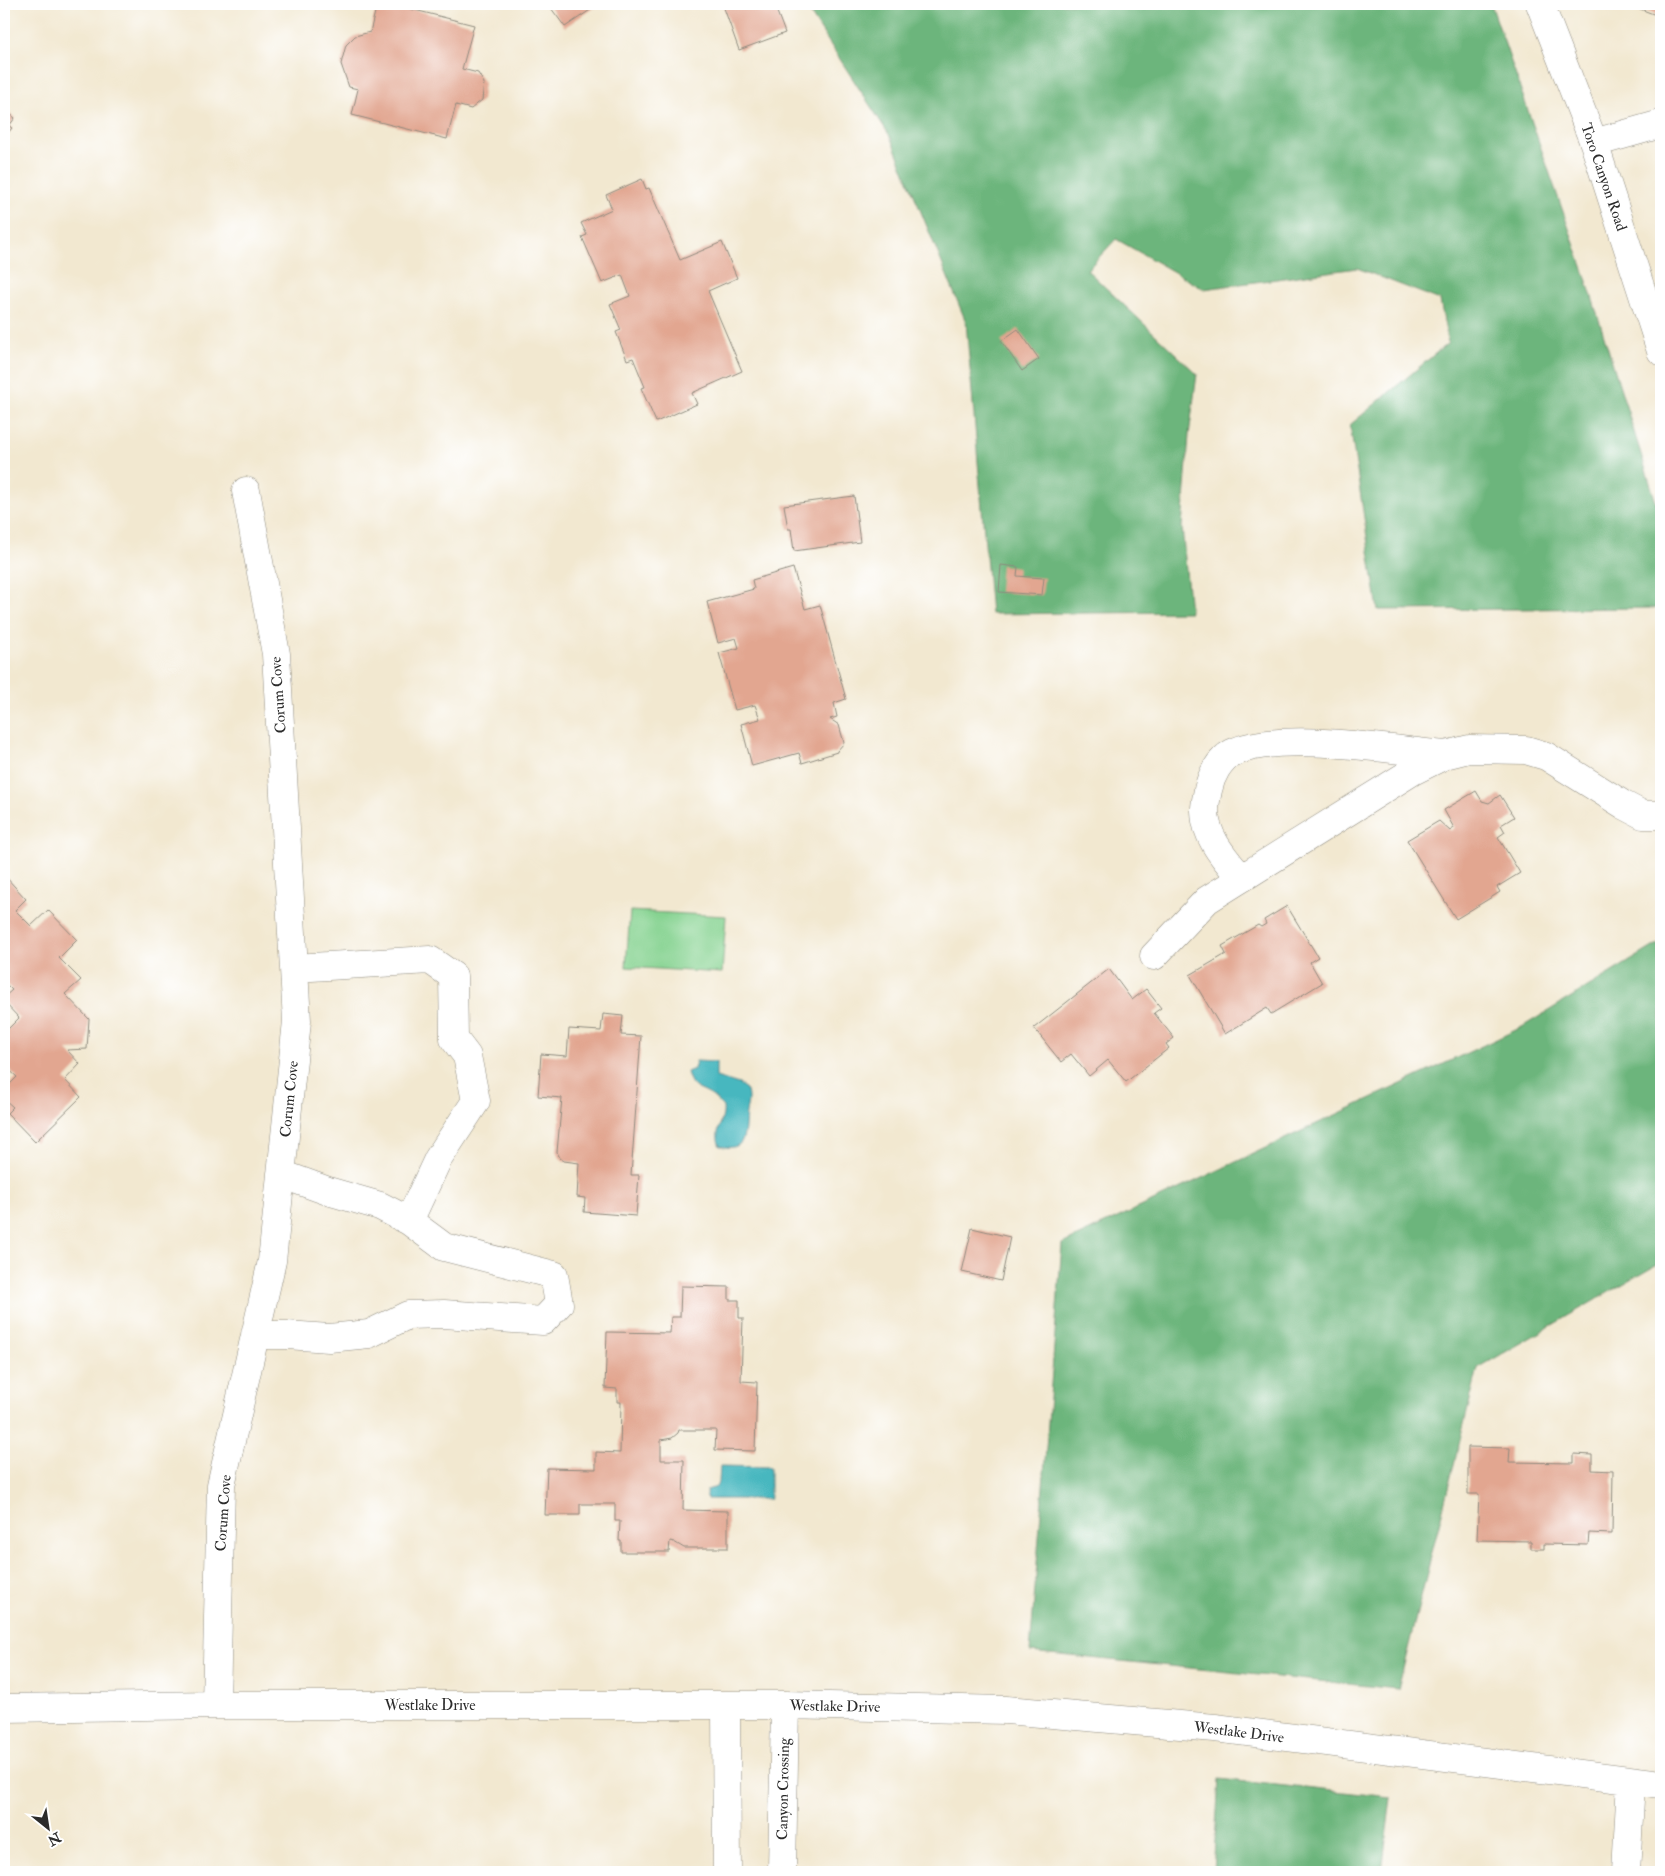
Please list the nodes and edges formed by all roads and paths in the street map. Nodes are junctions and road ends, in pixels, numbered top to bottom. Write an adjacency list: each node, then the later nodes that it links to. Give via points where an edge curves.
1 (1540, 4): 3 (street, Toro Canyon Road)
2 (1661, 124): 3 (street)
3 (1594, 143): 4 (street, Toro Canyon Road)
4 (1661, 352)
5 (246, 491): 10 (street, Corum Cove, via 276,654)
6 (1445, 755): 7 (street, via 1469,748 1526,750 1546,756 1624,805 1643,814); 8 (street, via 1413,771); 8 (street, via 1293,742 1232,753 1216,768 1209,783 1206,827 1222,855)
7 (1661, 815)
8 (1241, 878): 9 (street, via 1208,900)
9 (1154, 956)
10 (294, 968): 11 (street, Corum Cove, via 297,1021); 12 (street, via 430,960 453,976 454,1039 467,1056 476,1100 438,1158)
11 (281, 1174): 12 (street, via 380,1206); 13 (street, Corum Cove, via 272,1261)
12 (409, 1221): 13 (street, via 444,1247 554,1275 559,1304 543,1321 444,1314 408,1315 369,1334 329,1338)
13 (255, 1336): 14 (street, Corum Cove, via 221,1485)
14 (216, 1705): 16 (street, Westlake Drive); 17 (street, Westlake Drive)
15 (785, 1705): 16 (street, Westlake Drive); 18 (street, Westlake Drive, via 1006,1710 1215,1728); 21 (street, Canyon Crossing)
16 (726, 1706): 20 (street)
17 (4, 1708)
18 (1631, 1781): 19 (street, Westlake Drive); 22 (street)
19 (1661, 1784)
20 (727, 1872)
21 (782, 1872)
22 (1626, 1872)

